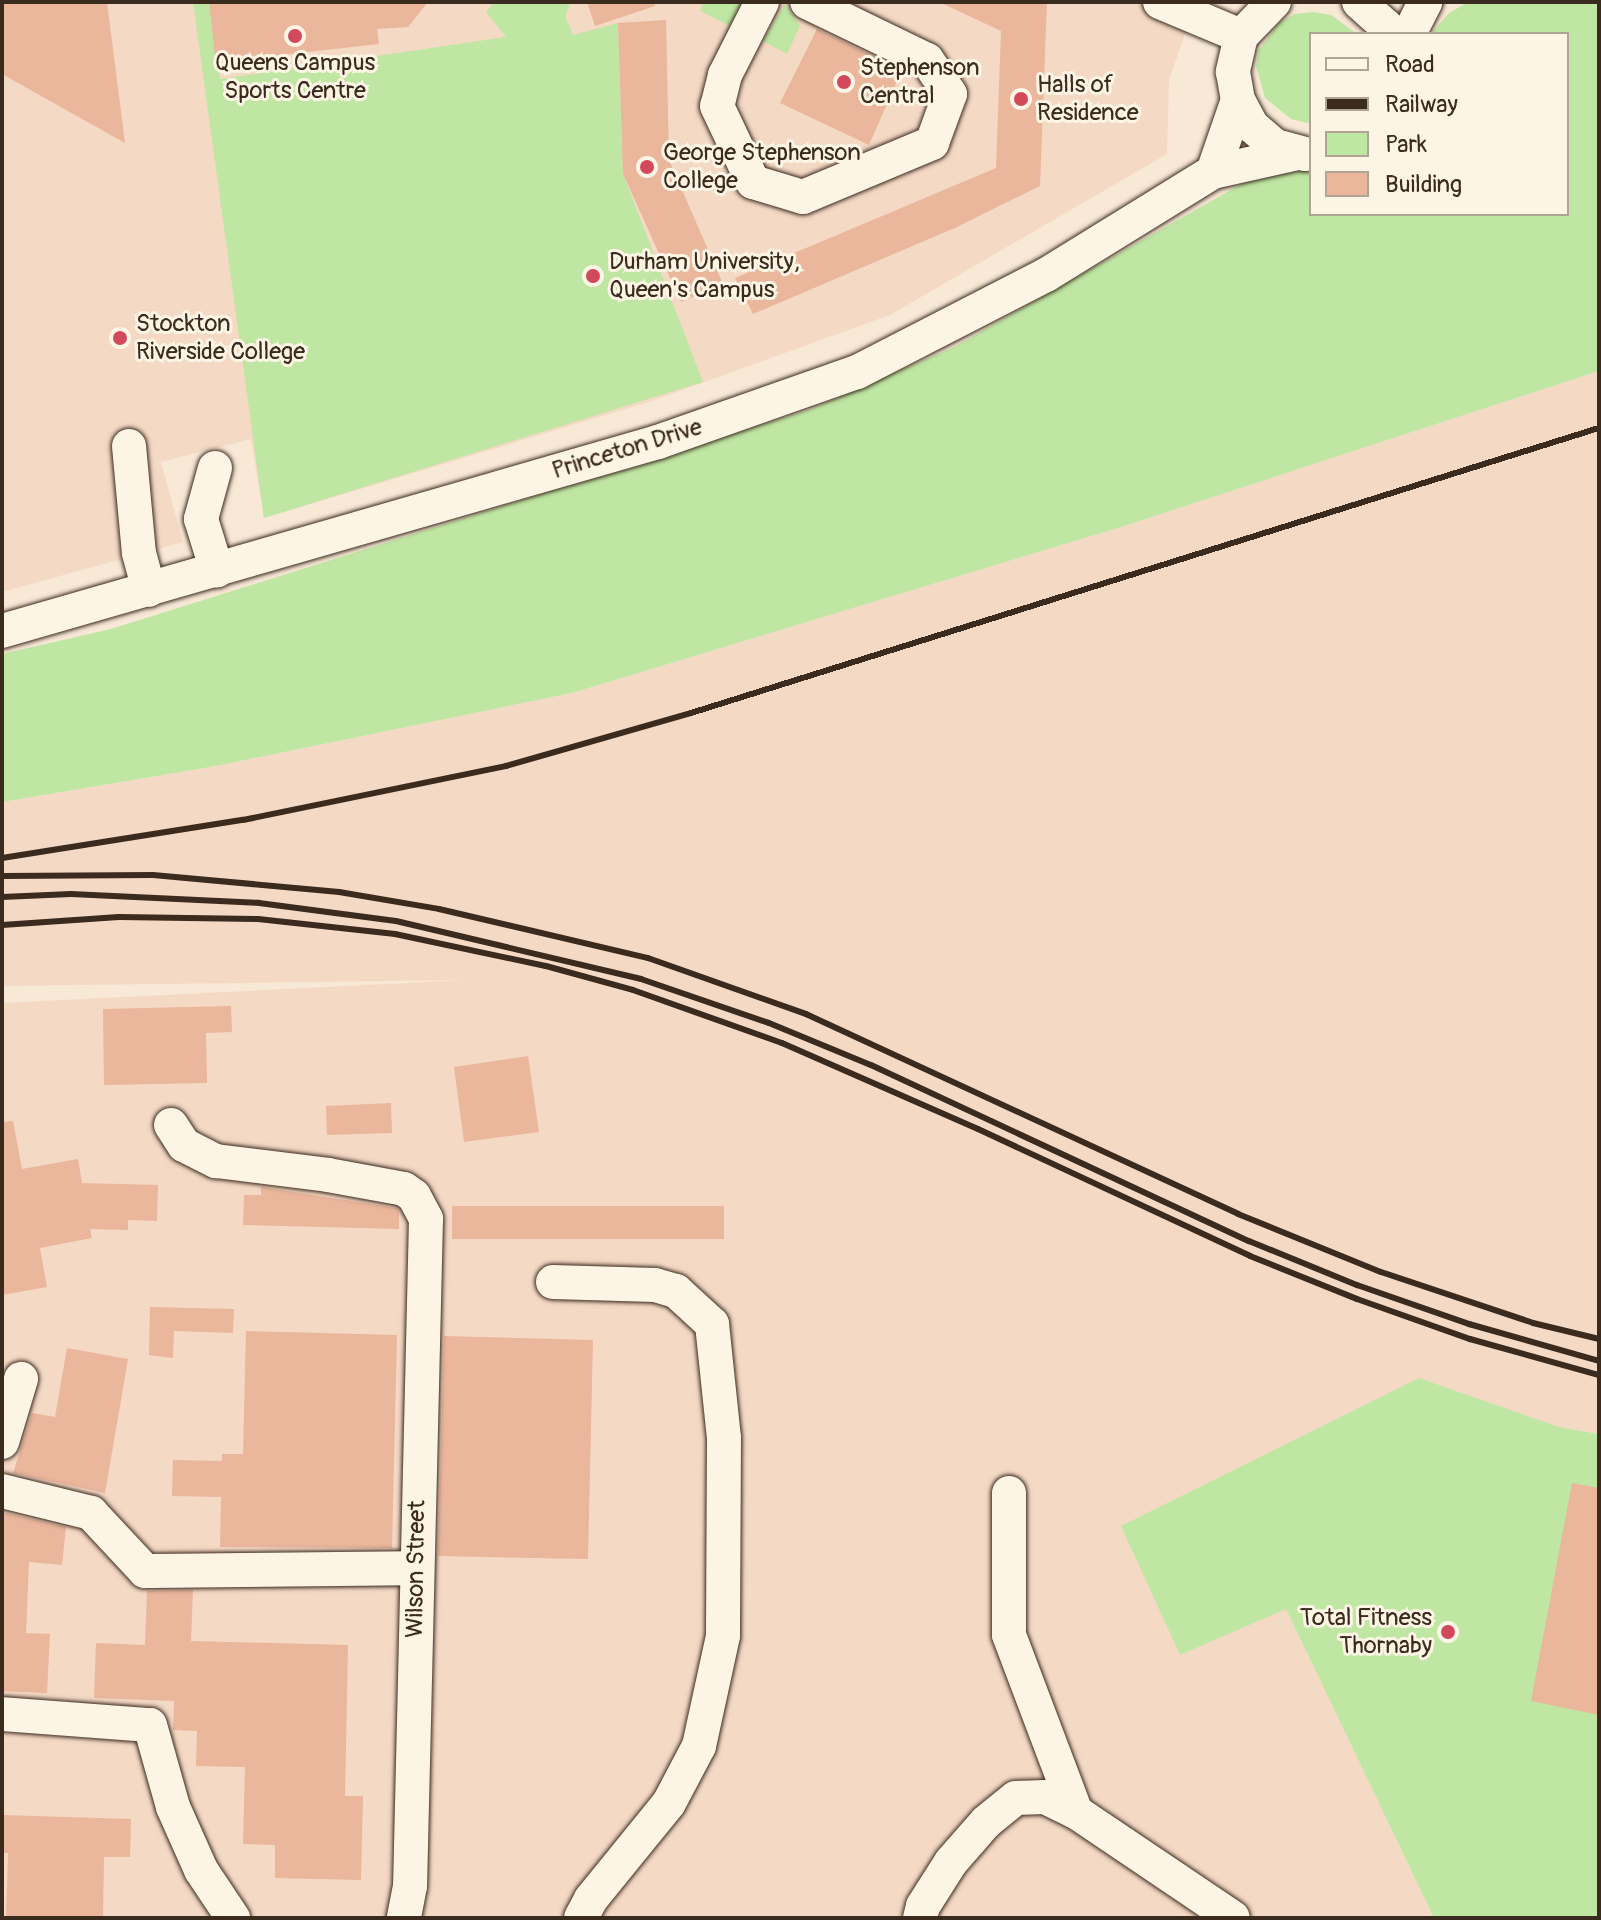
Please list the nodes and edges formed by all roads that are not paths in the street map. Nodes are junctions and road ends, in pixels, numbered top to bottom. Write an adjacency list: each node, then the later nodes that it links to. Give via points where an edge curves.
1 (762, 2): 2 (street, via 725,75 717,106 753,182 803,197 932,143 950,94 927,60)
2 (807, 2)
3 (1160, 2): 9 (street)
4 (1274, 2): 9 (street)
5 (1359, 2): 7 (street)
6 (1425, 2): 8 (street)
7 (1388, 32)
8 (1410, 32)
9 (1241, 36): 10 (street, via 1233,72)
10 (1238, 100): 11 (street, via 1252,126 1275,146); 12 (street)
11 (1304, 154): 12 (street, Princeton Drive)
12 (1213, 172): 15 (street, Princeton Drive, via 1046,275 857,372 658,442)
13 (129, 446): 16 (street, via 139,553)
14 (215, 468): 15 (street, via 201,519)
15 (217, 571): 16 (street, Princeton Drive)
16 (149, 590): 17 (street, Princeton Drive)
17 (2, 631)
18 (171, 1125): 24 (street, Wilson Street, via 184,1145 216,1161 404,1189 414,1196 426,1219)
19 (553, 1282): 29 (street, via 655,1285 676,1291 703,1315 712,1324 724,1438 723,1636 699,1746 669,1803)
20 (21, 1379): 21 (street)
21 (2, 1442)
22 (2, 1491): 24 (street, via 91,1513 145,1571)
23 (1009, 1493): 26 (street, via 1009,1635)
24 (415, 1568): 28 (street, Wilson Street, via 410,1886)
25 (2, 1714): 27 (street, via 150,1725 173,1807 201,1870)
26 (1076, 1812): 30 (street, via 1045,1797 1016,1798 951,1862); 31 (street)
27 (233, 1918)
28 (404, 1918)
29 (581, 1918)
30 (920, 1918)
31 (1233, 1918)

